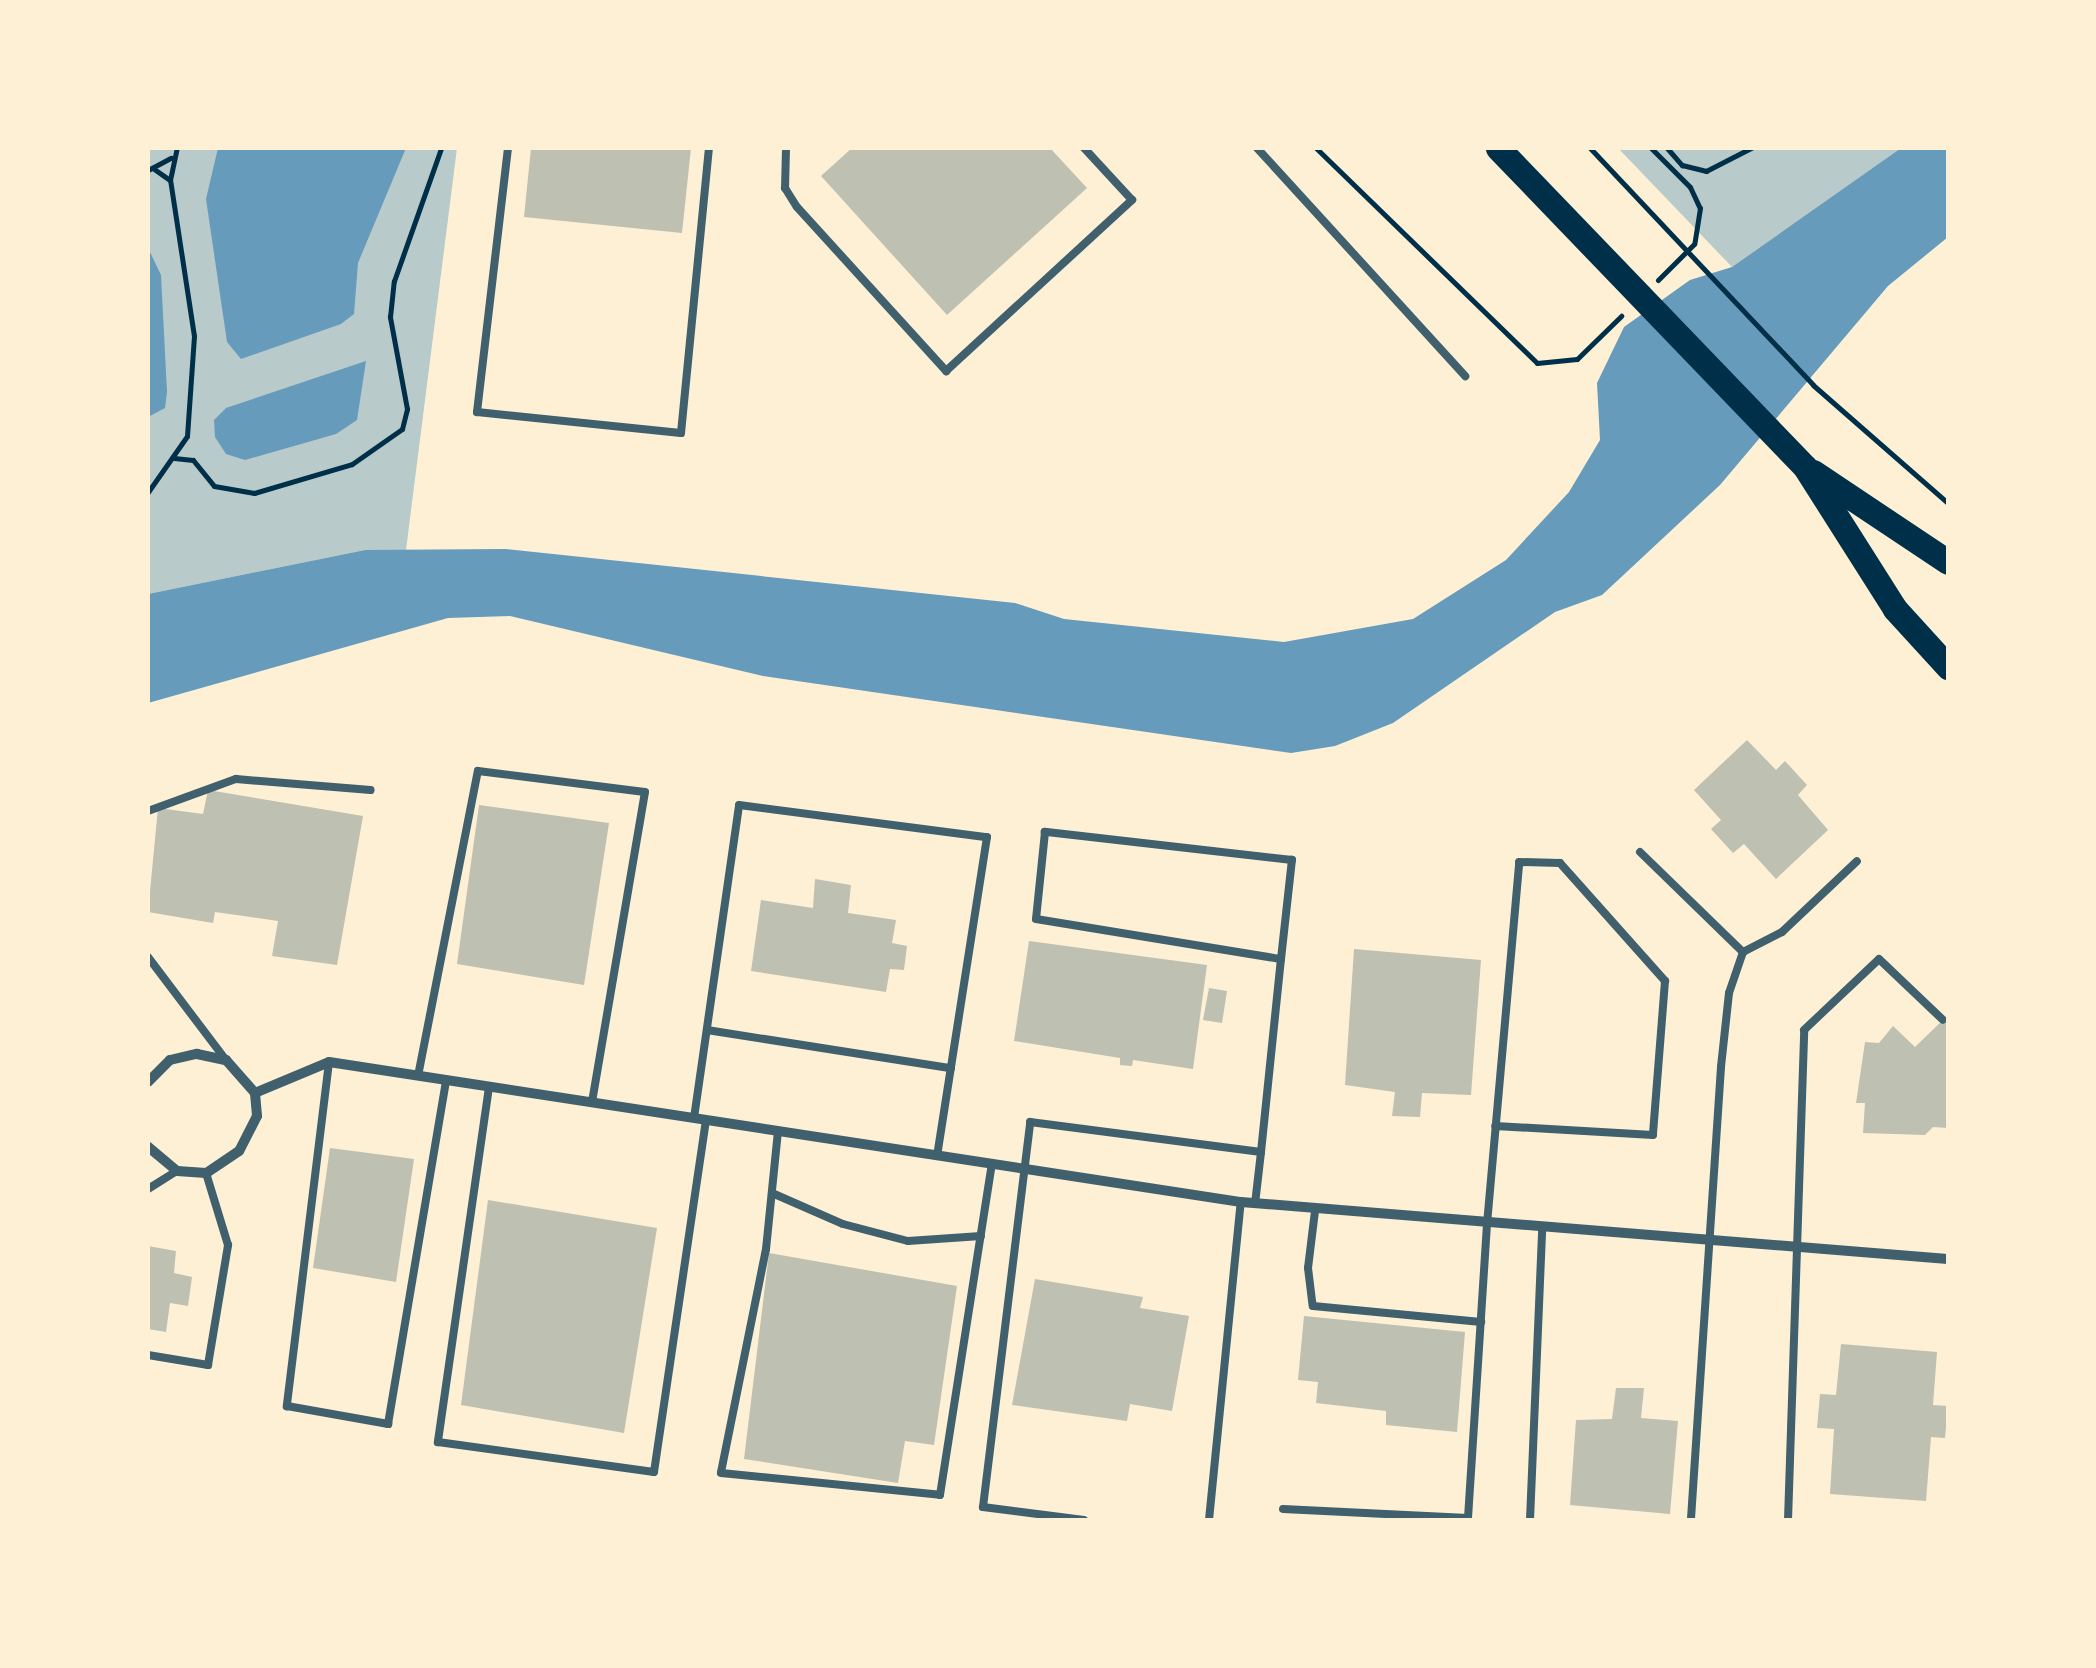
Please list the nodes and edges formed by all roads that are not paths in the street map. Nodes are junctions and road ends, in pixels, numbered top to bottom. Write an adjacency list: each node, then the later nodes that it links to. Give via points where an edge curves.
1 (508, 148): 2 (lane, via 477,412 681,433)
2 (710, 148)
3 (786, 148): 4 (lane, via 785,188 797,207 946,371 1132,200)
4 (1084, 148)
5 (1256, 148): 9 (lane)
6 (1482, 148): 8 (main road)
7 (1498, 148): 8 (main road)
8 (1583, 241): 10 (main road)
9 (1466, 376)
10 (1805, 466): 11 (main road); 12 (main road, via 1895,609)
11 (1948, 562)
12 (1948, 666)
13 (370, 790): 14 (lane, via 236,779)
14 (148, 811)
15 (1640, 852): 17 (lane)
16 (1857, 861): 17 (lane, via 1782,932)
17 (1743, 952): 49 (lane, via 1729,993)
18 (148, 957): 22 (lane)
19 (1282, 958): 19 (lane, via 1292,860 1045,832 1036,919); 35 (lane)
20 (1944, 1020): 50 (lane, via 1879,958 1804,1030)
21 (706, 1030): 24 (lane); 24 (lane, via 740,804 987,837); 31 (lane)
22 (226, 1060): 25 (street, via 197,1054 170,1060); 29 (street)
23 (329, 1062): 26 (street); 27 (lane, via 287,1406 388,1424); 29 (street)
24 (951, 1068): 36 (lane)
25 (149, 1076)
26 (418, 1076): 27 (street); 30 (lane, via 478,771 645,792)
27 (446, 1080): 28 (street)
28 (489, 1087): 30 (street); 31 (lane, via 438,1442 654,1472)
29 (256, 1092): 40 (street, via 251,1135 226,1164)
30 (592, 1103): 31 (street)
31 (700, 1119): 33 (street)
32 (1496, 1126): 32 (lane, via 1519,862 1560,863 1665,981 1654,1135); 46 (lane)
33 (778, 1131): 36 (street); 42 (lane)
34 (148, 1146): 39 (street)
35 (1261, 1152): 38 (lane, via 1030,1122); 44 (lane)
36 (937, 1156): 37 (street)
37 (992, 1164): 38 (street); 48 (lane)
38 (1025, 1169): 43 (street); 55 (lane, via 983,1507)
39 (177, 1171): 40 (street); 41 (lane)
40 (206, 1173): 53 (lane, via 228,1244 208,1366)
41 (148, 1189)
42 (772, 1193): 48 (lane, via 842,1224 908,1241); 48 (lane, via 721,1472 940,1494)
43 (1241, 1202): 44 (street); 56 (lane)
44 (1255, 1204): 45 (street)
45 (1315, 1210): 46 (street); 52 (lane, via 1308,1268 1312,1306)
46 (1486, 1224): 47 (street); 52 (lane)
47 (1542, 1229): 49 (street); 57 (lane)
48 (981, 1236)
49 (1707, 1242): 50 (street); 58 (lane)
50 (1801, 1250): 51 (street); 59 (lane)
51 (1948, 1259)
52 (1480, 1322): 54 (lane, via 1468,1518)
53 (148, 1355)
54 (1283, 1509)
55 (1084, 1520)
56 (1208, 1520)
57 (1530, 1520)
58 (1692, 1520)
59 (1788, 1520)

